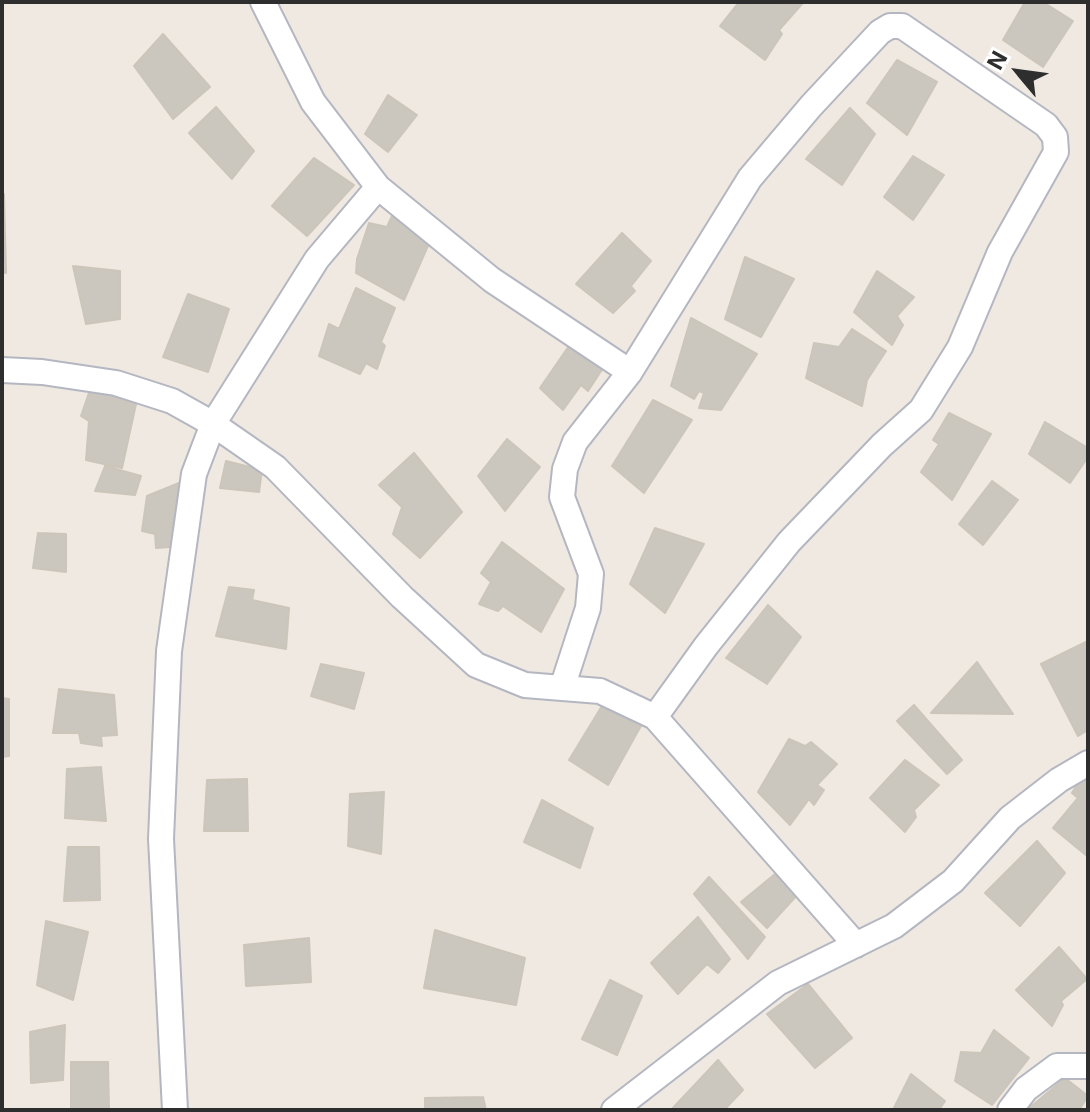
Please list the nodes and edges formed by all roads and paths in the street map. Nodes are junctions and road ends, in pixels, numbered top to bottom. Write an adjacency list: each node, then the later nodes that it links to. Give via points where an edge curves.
1 (263, 2): 2 (street, via 313,102)
2 (378, 187): 4 (street, via 492,280); 5 (street, via 317,259)
3 (2, 370): 5 (street, via 116,383 172,401)
4 (630, 372): 6 (street, via 575,442 565,469 562,497 591,574 588,608); 7 (street, via 750,178 890,26 902,26 1046,125 1055,137 1056,152 1000,252 960,347 921,410 789,542)
5 (213, 424): 6 (street, via 275,467 476,665 525,685); 11 (street, via 194,474 169,651 161,839)
6 (562, 688): 7 (street, via 600,691)
7 (655, 717): 9 (street)
8 (1088, 763): 9 (street, via 1010,818 953,881 894,926)
9 (856, 945): 12 (street, via 778,983)
10 (1088, 1066): 13 (street, via 1057,1066 1026,1089)
11 (175, 1110)
12 (614, 1110)
13 (1010, 1110)

